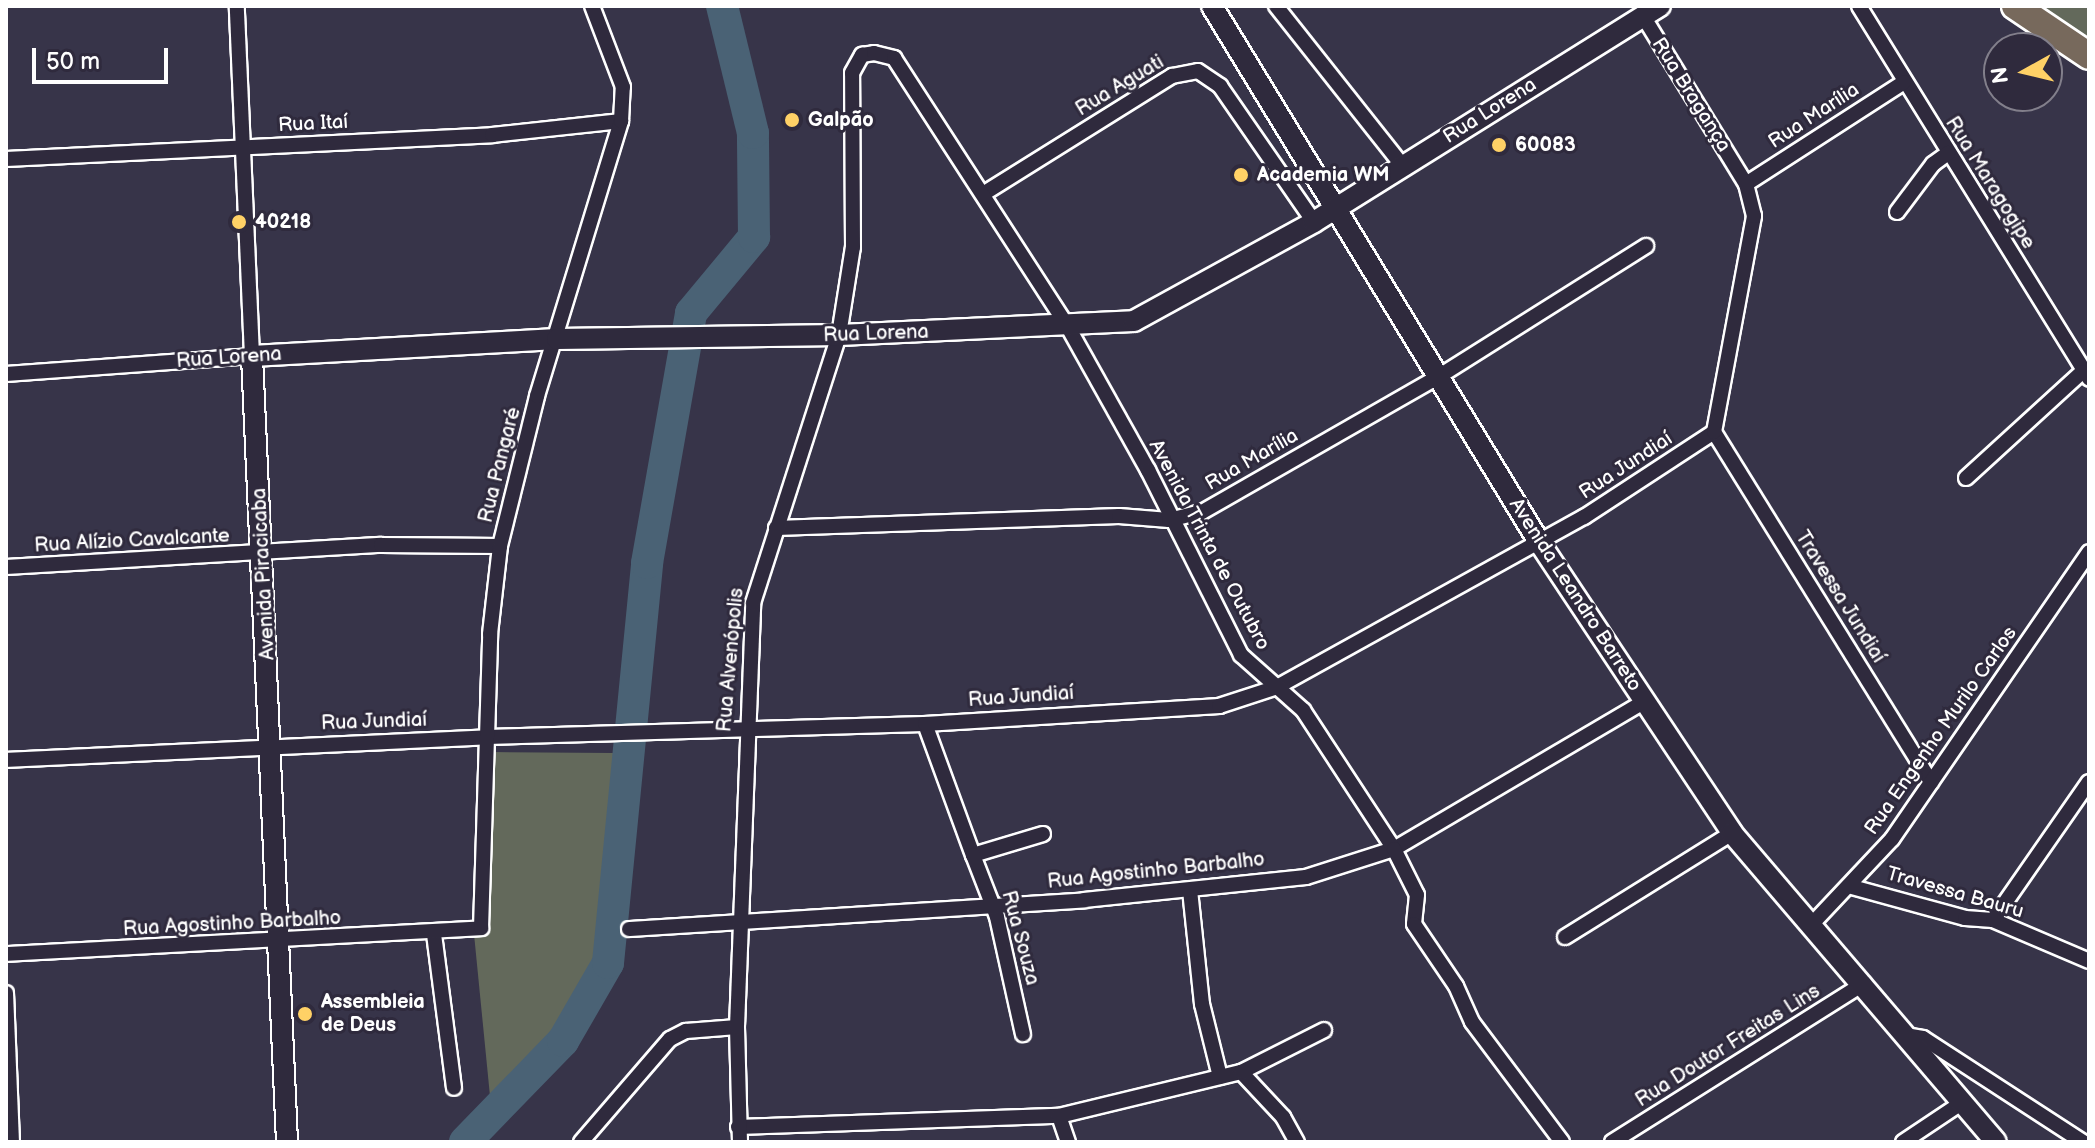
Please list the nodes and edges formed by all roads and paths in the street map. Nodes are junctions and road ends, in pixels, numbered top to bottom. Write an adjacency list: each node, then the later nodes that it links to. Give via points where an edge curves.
1 (237, 6): 12 (street, Avenida Piracicaba)
2 (592, 6): 11 (street, Rua Pangaré, via 623,87)
3 (1212, 6): 18 (street, Avenida Leandro Barreto)
4 (1859, 6): 10 (street, Rua Maragogipe)
5 (2015, 6): 9 (highway)
6 (1281, 8): 15 (street)
7 (1646, 9): 15 (street, Rua Lorena); 16 (street, Rua Bragança)
8 (862, 55): 17 (street, Avenida Trinta de Outubro, via 894,58); 23 (street, Rua Alvenópolis, via 852,73 853,247)
9 (2089, 56)
10 (1904, 82): 13 (street, Rua Maragogipe); 16 (street, Rua Marília)
11 (621, 121): 12 (street, Rua Itaí, via 492,135); 24 (street, Rua Pangaré)
12 (244, 147): 14 (street, Rua Itaí); 25 (street, Avenida Piracicaba)
13 (1948, 153): 19 (street, via 1933,164); 27 (street, Rua Maragogipe)
14 (6, 159)
15 (1403, 166): 18 (street, Rua Lorena)
16 (1746, 184): 29 (street, via 1754,216)
17 (983, 194): 20 (street, Rua Aguati, via 1172,76 1198,71 1220,86); 22 (street, Avenida Trinta de Outubro)
18 (1336, 208): 20 (street, Rua Lorena); 28 (street, Avenida Leandro Barreto)
19 (1897, 212)
20 (1314, 222): 22 (street, Rua Lorena, via 1134,321)
21 (1646, 246): 28 (street, Rua Marília)
22 (1068, 327): 23 (street, Rua Lorena); 31 (street, Avenida Trinta de Outubro, via 1148,470)
23 (839, 335): 24 (street, Rua Lorena); 32 (street, Rua Alvenópolis)
24 (557, 339): 25 (street, Rua Lorena); 34 (street, Rua Pangaré)
25 (252, 356): 26 (street, Rua Lorena); 36 (street, Avenida Piracicaba)
26 (6, 374)
27 (2086, 376): 30 (street)
28 (1438, 377): 31 (street, Rua Marília, via 1202,512); 33 (street, Avenida Leandro Barreto)
29 (1714, 432): 33 (street, Rua Jundiaí); 45 (street, Travessa Jundiaí)
30 (1966, 478)
31 (1169, 520): 32 (street, Rua Marília, via 1119,516); 38 (street, Avenida Trinta de Outubro, via 1241,655)
32 (776, 528): 41 (street, Rua Alvenópolis, via 753,603)
33 (1539, 542): 38 (street, Rua Jundiaí); 39 (street, Avenida Leandro Barreto)
34 (500, 546): 36 (street, Rua Alízio Cavalcante, via 381,545); 42 (street, Rua Pangaré)
35 (2089, 552): 45 (street, Rua Engenho Murilo Carlos)
36 (264, 554): 37 (street, Rua Alízio Cavalcante); 43 (street, Avenida Piracicaba)
37 (6, 567)
38 (1277, 687): 40 (street, Rua Jundiaí, via 1219,706); 49 (street, Avenida Trinta de Outubro, via 1303,710)
39 (1644, 702): 47 (street, Avenida Leandro Barreto); 49 (street, Rua Agostinho Barbalho)
40 (925, 724): 41 (street, Rua Jundiaí); 50 (street, Rua Souza)
41 (744, 730): 42 (street, Rua Jundiaí); 55 (street, Rua Alvenópolis)
42 (486, 737): 43 (street, Rua Jundiaí); 58 (street, Rua Pangaré, via 482,923 477,931)
43 (272, 746): 44 (street, Rua Jundiaí); 61 (street, Avenida Piracicaba)
44 (6, 760)
45 (1931, 782): 51 (street, Rua Engenho Murilo Carlos)
46 (2089, 782): 54 (street)
47 (1732, 833): 56 (street, Avenida Leandro Barreto); 60 (street)
48 (1043, 834): 50 (street)
49 (1394, 849): 52 (street, Rua Agostinho Barbalho, via 1306,877); 81 (street, Avenida Trinta de Outubro, via 1417,895 1414,924 1486,1044)
50 (973, 855): 53 (street, Rua Souza)
51 (1852, 887): 54 (street, Travessa Bauru, via 1965,918); 56 (street, Rua Engenho Murilo Carlos)
52 (1190, 890): 53 (street, Rua Agostinho Barbalho); 71 (street, via 1202,1004)
53 (993, 906): 55 (street, Rua Agostinho Barbalho); 68 (street, Rua Souza)
54 (1993, 920): 63 (street, Travessa Bauru)
55 (744, 922): 57 (street, Rua Agostinho Barbalho); 66 (street, Rua Alvenópolis)
56 (1813, 923): 64 (street, Avenida Leandro Barreto)
57 (629, 929)
58 (460, 933): 59 (street, Rua Agostinho Barbalho)
59 (434, 934): 61 (street, Rua Agostinho Barbalho); 72 (street)
60 (1565, 937)
61 (282, 942): 62 (street, Rua Agostinho Barbalho); 77 (street, Avenida Piracicaba)
62 (6, 954)
63 (2089, 961)
64 (1864, 983): 69 (street, Avenida Leandro Barreto); 82 (street, Rua Doutor Freitas Lins)
65 (6, 993): 76 (street)
66 (737, 1027): 75 (street, Rua Alvenópolis); 78 (street, via 686,1031 670,1039)
67 (1324, 1030): 70 (street)
68 (1023, 1034)
69 (1911, 1036): 73 (street, Avenida Leandro Barreto); 85 (street, via 1923,1038)
70 (1241, 1072): 71 (street); 80 (street, via 1283,1117)
71 (1220, 1077): 74 (street)
72 (454, 1088)
73 (1963, 1102): 83 (street); 84 (street, Avenida Leandro Barreto)
74 (1059, 1116): 75 (street); 79 (street)
75 (739, 1134)
76 (12, 1142)
77 (287, 1142)
78 (581, 1142)
79 (1068, 1142)
80 (1297, 1142)
81 (1562, 1142)
82 (1612, 1142)
83 (1903, 1142)
84 (1996, 1142)
85 (2083, 1142)

